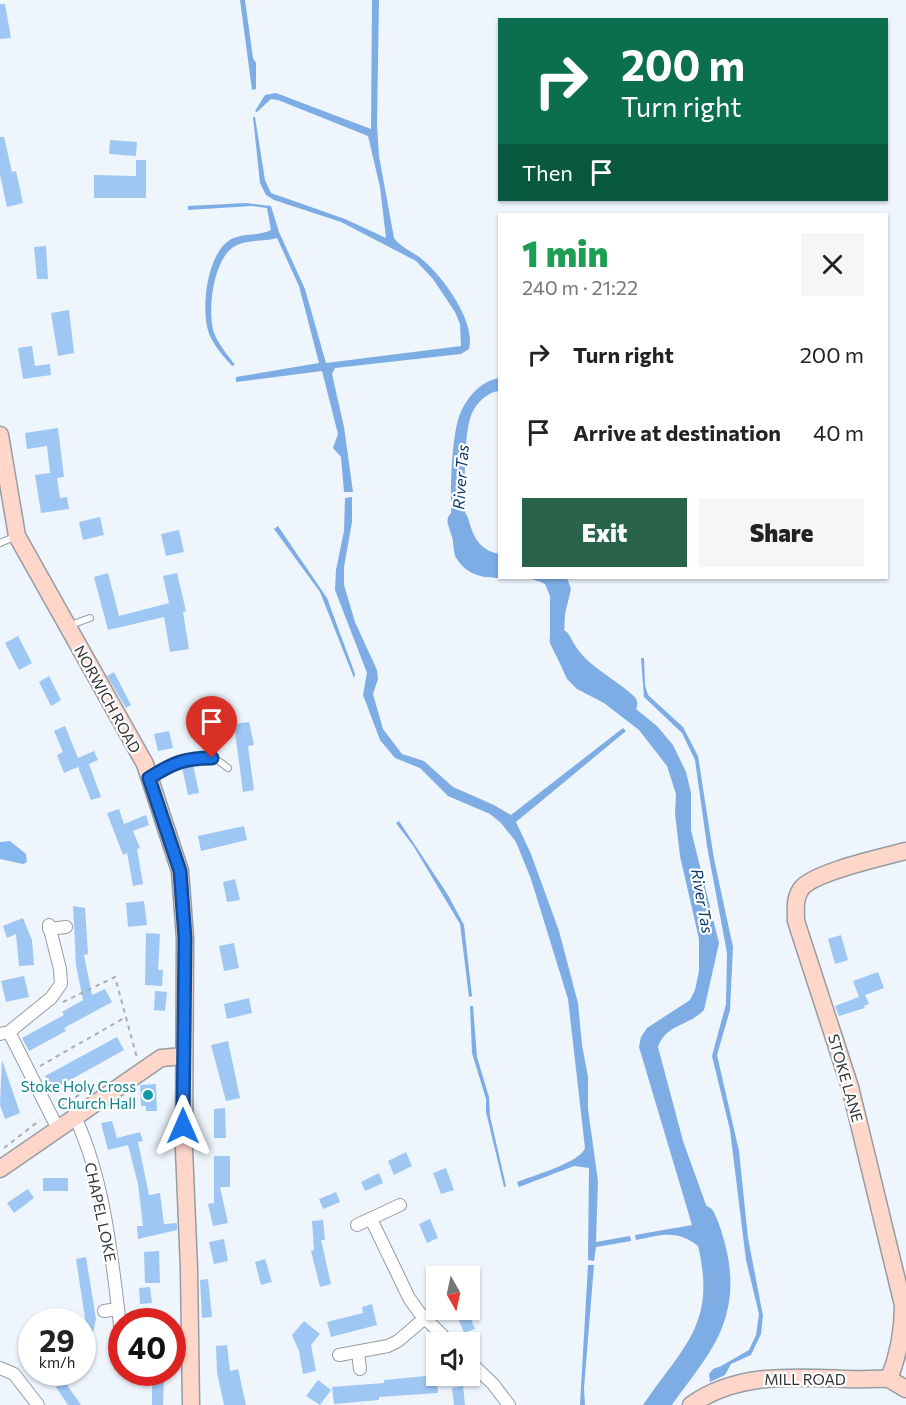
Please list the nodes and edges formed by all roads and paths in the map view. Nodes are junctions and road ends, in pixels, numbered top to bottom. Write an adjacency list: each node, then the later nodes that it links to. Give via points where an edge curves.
1 (0, 435): 2 (street, NORWICH ROAD)
2 (17, 536): 3 (lane); 5 (street, NORWICH ROAD)
3 (0, 543)
4 (90, 618): 5 (lane)
5 (68, 627): 7 (street, NORWICH ROAD, via 145,764)
6 (228, 768): 7 (lane, via 212,758 187,759)
7 (149, 778): 13 (street, NORWICH ROAD, via 180,871 185,938)
8 (906, 851): 32 (street, STOKE LANE, via 822,875 801,889 796,901 796,921 850,1087 903,1305 903,1334)
9 (66, 927): 10 (street, via 49,927 61,984)
10 (51, 998): 11 (path, via 56,1005 115,977); 12 (street)
11 (126, 1017): 14 (path); 15 (path)
12 (4, 1033): 15 (street)
13 (183, 1056): 16 (street, via 161,1058); 36 (street, NORWICH ROAD)
14 (138, 1059)
15 (29, 1072): 17 (street)
16 (75, 1117): 17 (street); 22 (street, CHAPEL LOKE, via 95,1174)
17 (58, 1129): 18 (street)
18 (0, 1169)
19 (400, 1205): 20 (street)
20 (371, 1219): 21 (street); 25 (street, via 409,1298)
21 (357, 1225)
22 (118, 1308)
23 (108, 1310): 24 (street)
24 (104, 1311)
25 (425, 1318): 26 (street); 27 (street, via 398,1341)
26 (439, 1332)
27 (358, 1352): 28 (street); 30 (street)
28 (339, 1355)
29 (0, 1368): 35 (street, via 14,1374)
30 (360, 1369)
31 (480, 1372): 37 (street)
32 (889, 1379): 33 (street); 34 (street, MILL ROAD, via 768,1378 724,1388)
33 (906, 1389)
34 (693, 1404)
35 (38, 1405)
36 (191, 1405)
37 (509, 1405)

